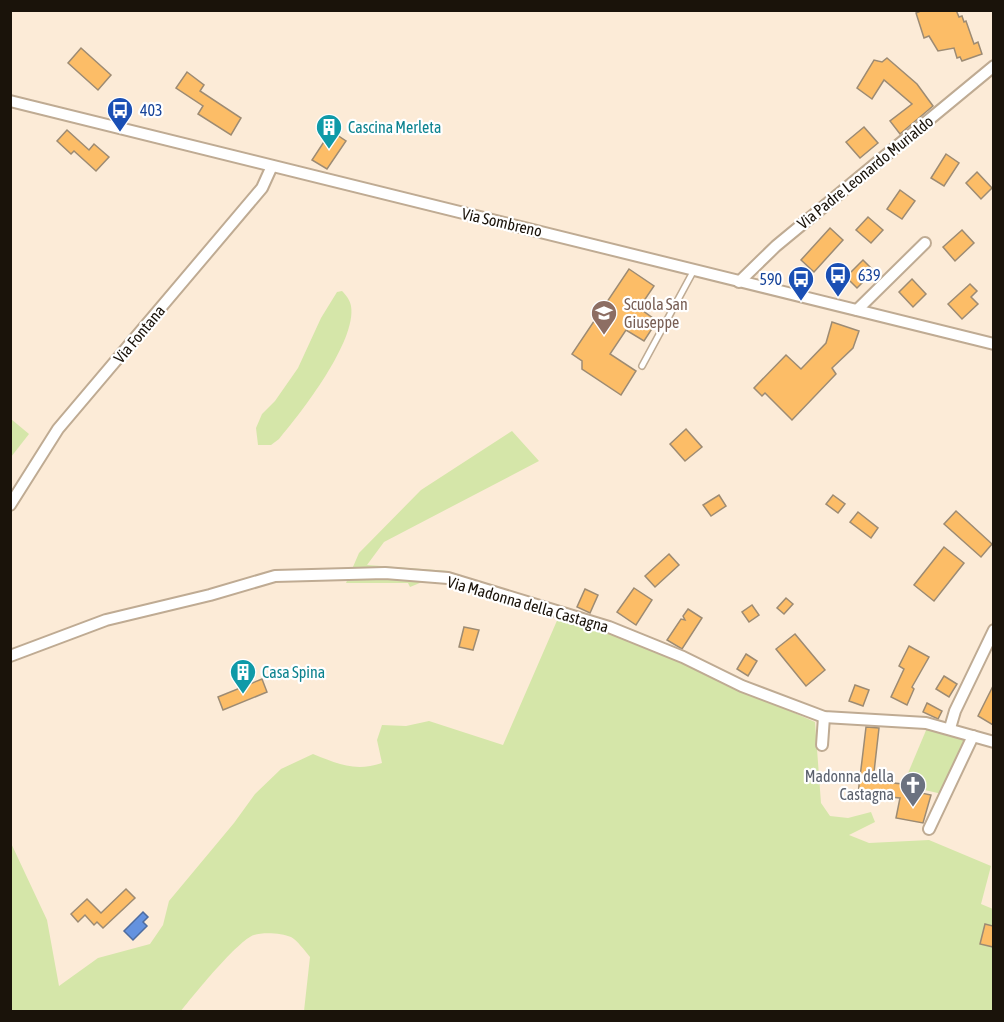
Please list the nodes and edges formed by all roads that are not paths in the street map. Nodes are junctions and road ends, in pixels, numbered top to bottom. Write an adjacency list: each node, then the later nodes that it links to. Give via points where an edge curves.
1 (993, 66): 6 (street, Via Padre Leonardo Murialdo, via 776,246)
2 (10, 101): 3 (street, Via Sombreno)
3 (272, 166): 5 (street, Via Sombreno); 10 (street, Via Fontana, via 262,188 57,429)
4 (925, 243): 7 (street)
5 (695, 269): 6 (street, Via Sombreno); 9 (lane)
6 (739, 282): 7 (street, Via Sombreno)
7 (857, 310): 8 (street, Via Sombreno)
8 (993, 344)
9 (642, 366)
10 (10, 505)
11 (993, 630): 14 (street)
12 (10, 656): 13 (street, Via Madonna della Castagna, via 106,620 275,576 385,573 448,578 609,627 742,686)
13 (824, 717): 14 (street, Via Madonna della Castagna); 17 (street)
14 (950, 728): 15 (street, Via Madonna della Castagna)
15 (973, 736): 16 (street, Via Madonna della Castagna); 18 (street)
16 (990, 741)
17 (822, 745)
18 (929, 829)

